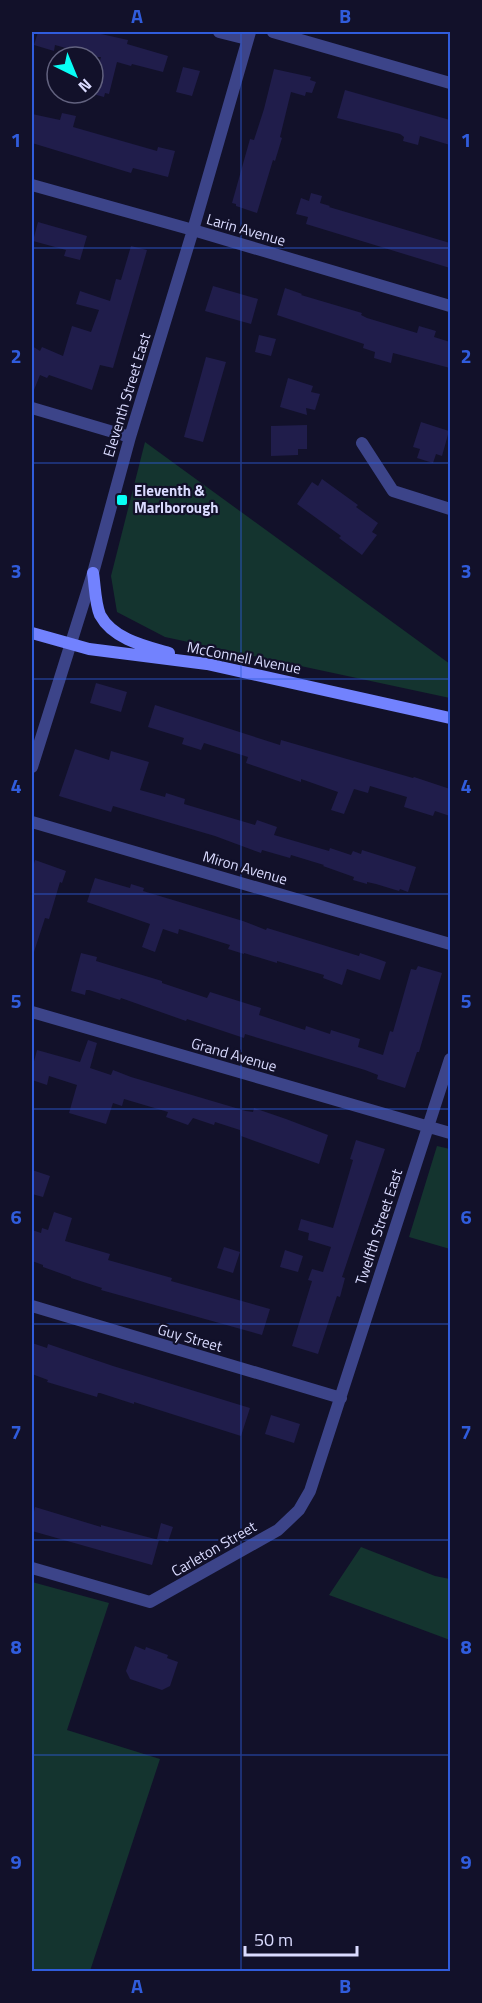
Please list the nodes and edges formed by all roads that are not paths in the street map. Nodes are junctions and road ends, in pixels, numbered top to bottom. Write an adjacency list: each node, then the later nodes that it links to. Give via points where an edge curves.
1 (219, 32): 3 (street)
2 (273, 32): 4 (street)
3 (249, 35): 6 (street, Eleventh Street East)
4 (450, 83)
5 (32, 185): 6 (street, Larin Avenue)
6 (193, 230): 7 (street, Larin Avenue); 9 (street, Eleventh Street East)
7 (450, 306)
8 (32, 408): 9 (street)
9 (130, 437): 12 (street, Eleventh Street East)
10 (362, 443): 11 (street, via 393,491)
11 (450, 509)
12 (93, 573): 14 (street, Eleventh Street East); 15 (main road, via 100,614 111,629 135,643)
13 (32, 633): 14 (main road, McConnell Avenue)
14 (72, 644): 15 (main road, McConnell Avenue); 17 (street, Eleventh Street East)
15 (207, 664): 16 (main road, McConnell Avenue)
16 (450, 718)
17 (32, 767)
18 (32, 822): 19 (street, Miron Avenue)
19 (450, 944)
20 (32, 1012): 22 (street, Grand Avenue)
21 (450, 1059): 22 (street, Twelfth Street East)
22 (428, 1126): 23 (street, Grand Avenue); 25 (street, Twelfth Street East)
23 (450, 1133)
24 (32, 1306): 25 (street, Guy Street)
25 (340, 1401): 26 (street, Carleton Street, via 310,1491 298,1510 278,1530 182,1586 150,1602)
26 (32, 1568)

